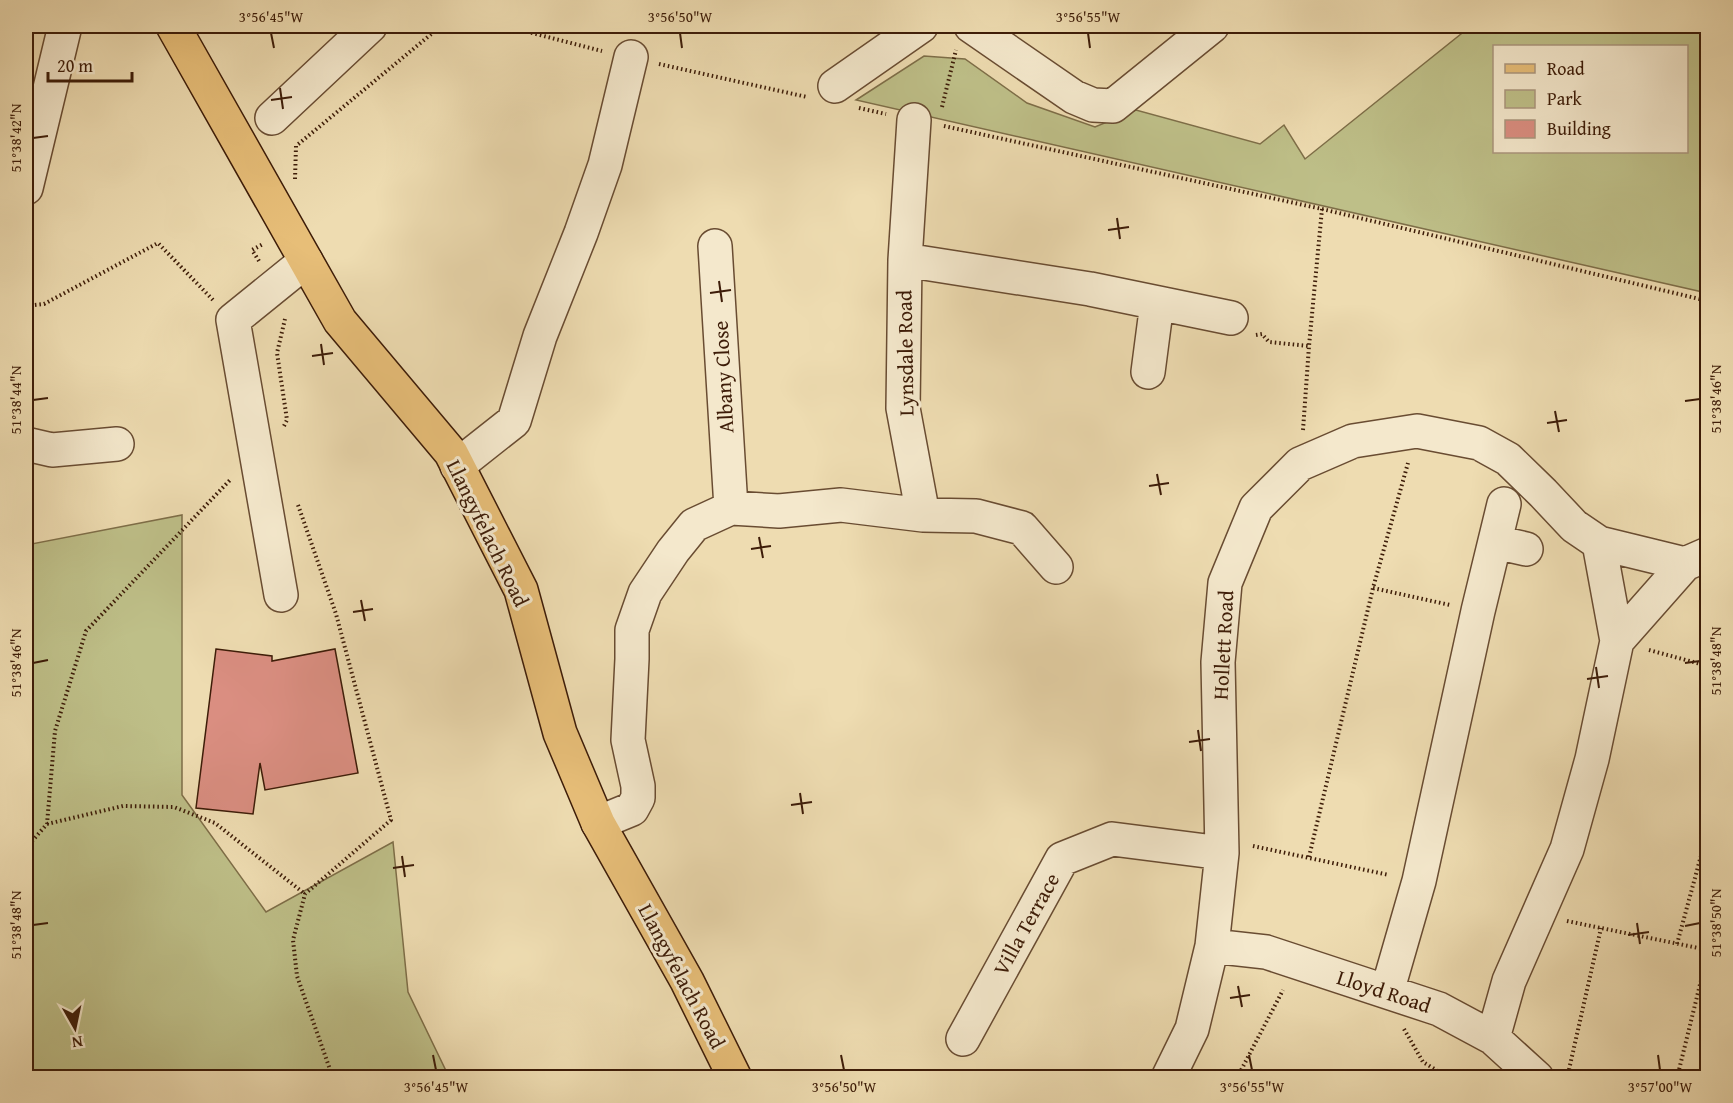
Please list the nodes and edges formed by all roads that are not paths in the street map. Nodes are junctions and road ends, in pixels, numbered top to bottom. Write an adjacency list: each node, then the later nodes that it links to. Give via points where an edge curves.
1 (65, 26): 11 (street)
2 (173, 26): 14 (main road, Llangyfelach Road)
3 (370, 26): 9 (street)
4 (921, 26): 8 (street)
5 (1212, 26): 6 (street, via 1113,106 1093,105 1074,97)
6 (964, 37)
7 (631, 57): 20 (street, via 605,165 540,336 514,421)
8 (835, 97)
9 (272, 118)
10 (925, 122): 13 (street, Lynsdale Road)
11 (26, 188)
12 (715, 246): 22 (street, Albany Close)
13 (905, 260): 15 (street, Lynsdale Road); 23 (street, Lynsdale Road, via 903,408)
14 (306, 261): 20 (main road, Llangyfelach Road, via 340,321 451,453); 29 (street, via 232,320)
15 (1157, 303): 16 (street, Lynsdale Road); 17 (street)
16 (1232, 318)
17 (1148, 372)
18 (26, 444): 19 (street, via 52,450)
19 (117, 444)
20 (457, 466): 31 (main road, Llangyfelach Road, via 521,590 560,733)
21 (1504, 504): 24 (street)
22 (731, 508): 23 (street, via 779,511 841,505); 31 (street, via 694,525 645,593 632,630 628,740 638,798 632,809)
23 (923, 515): 28 (street, via 976,516 1022,528)
24 (1494, 542): 26 (street); 34 (street, via 1419,881)
25 (1599, 543): 27 (street, Hollett Road); 30 (street, Hollett Road); 32 (street, Hollett Road, via 1574,526 1508,459 1479,443 1417,431 1353,441 1300,464 1256,508 1225,583 1218,662)
26 (1526, 549)
27 (1696, 559): 30 (street, Hollett Road)
28 (1056, 567)
29 (281, 595)
30 (1617, 641): 35 (street, Hollett Road, via 1592,759 1567,849 1509,981)
31 (598, 824): 37 (main road, Llangyfelach Road, via 687,981)
32 (1222, 846): 33 (street, Hollett Road); 36 (street, Villa Terrace, via 1112,839 1062,860)
33 (1212, 946): 34 (street, Lloyd Road, via 1266,952); 38 (street, Hollett Road, via 1192,1029)
34 (1387, 992): 35 (street, Lloyd Road, via 1439,1009)
35 (1493, 1038): 39 (street, Lloyd Road)
36 (963, 1039)
37 (735, 1077)
38 (1168, 1077)
39 (1537, 1077)

